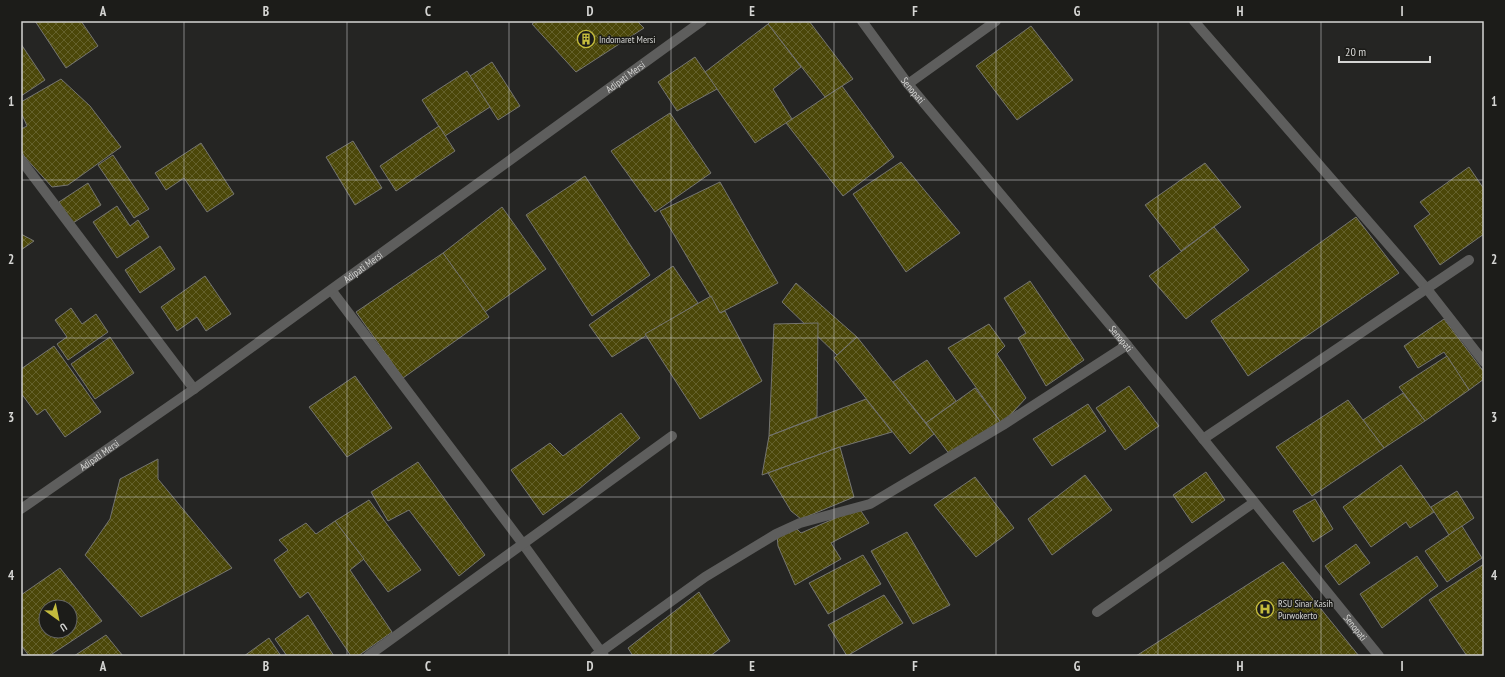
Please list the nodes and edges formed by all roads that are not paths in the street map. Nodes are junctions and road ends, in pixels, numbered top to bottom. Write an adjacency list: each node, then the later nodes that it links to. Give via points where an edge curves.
1 (702, 21): 9 (street, Adipati Mersi)
2 (862, 21): 5 (street, Senopati)
3 (996, 21): 5 (street)
4 (1194, 21): 8 (street)
5 (908, 84): 10 (street, Senopati)
6 (21, 160): 12 (street)
7 (1469, 260): 8 (street)
8 (1427, 289): 11 (street); 14 (street)
9 (332, 291): 12 (street, Adipati Mersi); 17 (street)
10 (1127, 345): 14 (street, Senopati); 19 (street, via 1003,425 870,504 800,523 776,534 705,577)
11 (1484, 362)
12 (194, 389): 16 (street, Adipati Mersi)
13 (672, 436): 17 (street)
14 (1203, 439): 15 (street, Senopati)
15 (1253, 503): 18 (street); 21 (street, Senopati)
16 (21, 509)
17 (523, 544): 19 (street); 20 (street)
18 (1097, 612)
19 (600, 655)
20 (368, 656)
21 (1379, 656)

